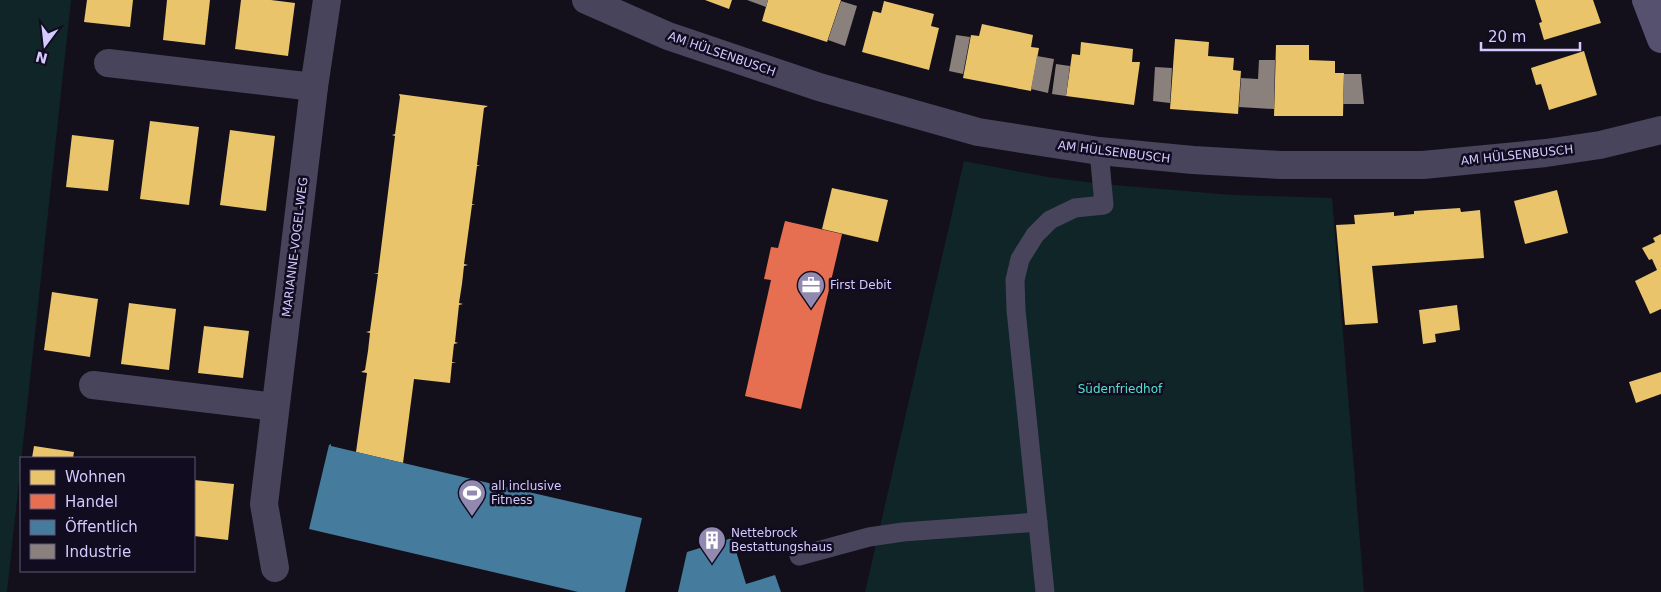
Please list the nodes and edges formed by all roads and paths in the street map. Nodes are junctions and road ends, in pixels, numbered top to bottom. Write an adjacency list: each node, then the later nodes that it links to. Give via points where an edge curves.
1 (327, 0): 6 (street, MARIANNE-VOGEL-WEG)
2 (586, 0): 8 (street, AM HÜLSENBUSCH, via 668,36 819,87 978,132)
3 (1646, 0): 4 (main road)
4 (1661, 39)
5 (108, 63): 6 (street)
6 (314, 86): 10 (street, MARIANNE-VOGEL-WEG)
7 (1661, 130): 8 (street, AM HÜLSENBUSCH, via 1600,145 1546,153 1423,165 1271,164)
8 (1099, 152): 11 (lane, via 1104,205 1075,208 1050,220 1035,235 1020,259 1015,280)
9 (93, 385): 10 (street)
10 (275, 407): 13 (street, MARIANNE-VOGEL-WEG, via 264,504)
11 (1038, 522): 12 (lane, via 903,532 869,537); 14 (lane)
12 (799, 556)
13 (275, 568)
14 (1045, 592)

